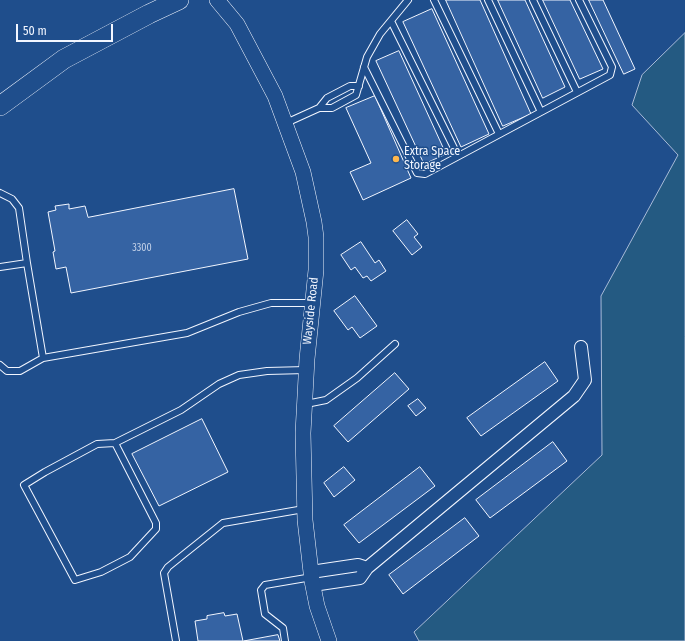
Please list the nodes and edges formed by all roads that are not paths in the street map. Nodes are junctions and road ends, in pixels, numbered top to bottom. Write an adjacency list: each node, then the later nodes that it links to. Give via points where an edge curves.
1 (179, 0): 12 (highway, via 64,59)
2 (217, 0): 15 (street, Wayside Road, via 237,24 275,96)
3 (408, 0): 8 (lane)
4 (434, 0): 16 (lane)
5 (488, 0): 14 (lane)
6 (533, 0): 11 (lane)
7 (579, 0): 11 (lane, via 612,67 610,75)
8 (391, 21): 9 (lane, via 380,34); 17 (lane)
9 (364, 67): 10 (lane); 17 (lane, via 417,173 425,174)
10 (359, 86): 13 (lane, via 350,86 328,98); 13 (lane, via 356,96 332,108)
11 (577, 92): 14 (lane)
12 (0, 106)
13 (319, 108): 15 (lane)
14 (541, 112): 16 (lane)
15 (286, 123): 21 (street, Wayside Road, via 303,172 314,222 316,270)
16 (499, 134): 17 (lane)
17 (458, 156)
18 (0, 193): 19 (lane, via 12,199 19,208)
19 (27, 263): 20 (lane); 24 (lane)
20 (0, 267)
21 (312, 303): 24 (lane, via 271,303 239,312 187,333); 26 (street, Wayside Road)
22 (395, 344): 27 (lane, via 357,378 326,400)
23 (581, 346): 30 (street, via 585,380 574,396 367,568 360,578)
24 (43, 358): 25 (lane, via 20,371 7,371)
25 (0, 365)
26 (306, 370): 27 (street, Wayside Road); 28 (lane, via 239,375 219,384 181,410)
27 (304, 405): 29 (street, Wayside Road)
28 (115, 443): 28 (lane, via 97,444 24,485 75,580 101,572 130,557 156,529 156,523)
29 (304, 509): 30 (street, Wayside Road); 31 (lane, via 223,523 168,567 164,573)
30 (312, 578): 32 (lane, via 265,585 261,590 265,614 283,628); 33 (street, Wayside Road, via 317,606)
31 (176, 641)
32 (285, 641)
33 (329, 641)

